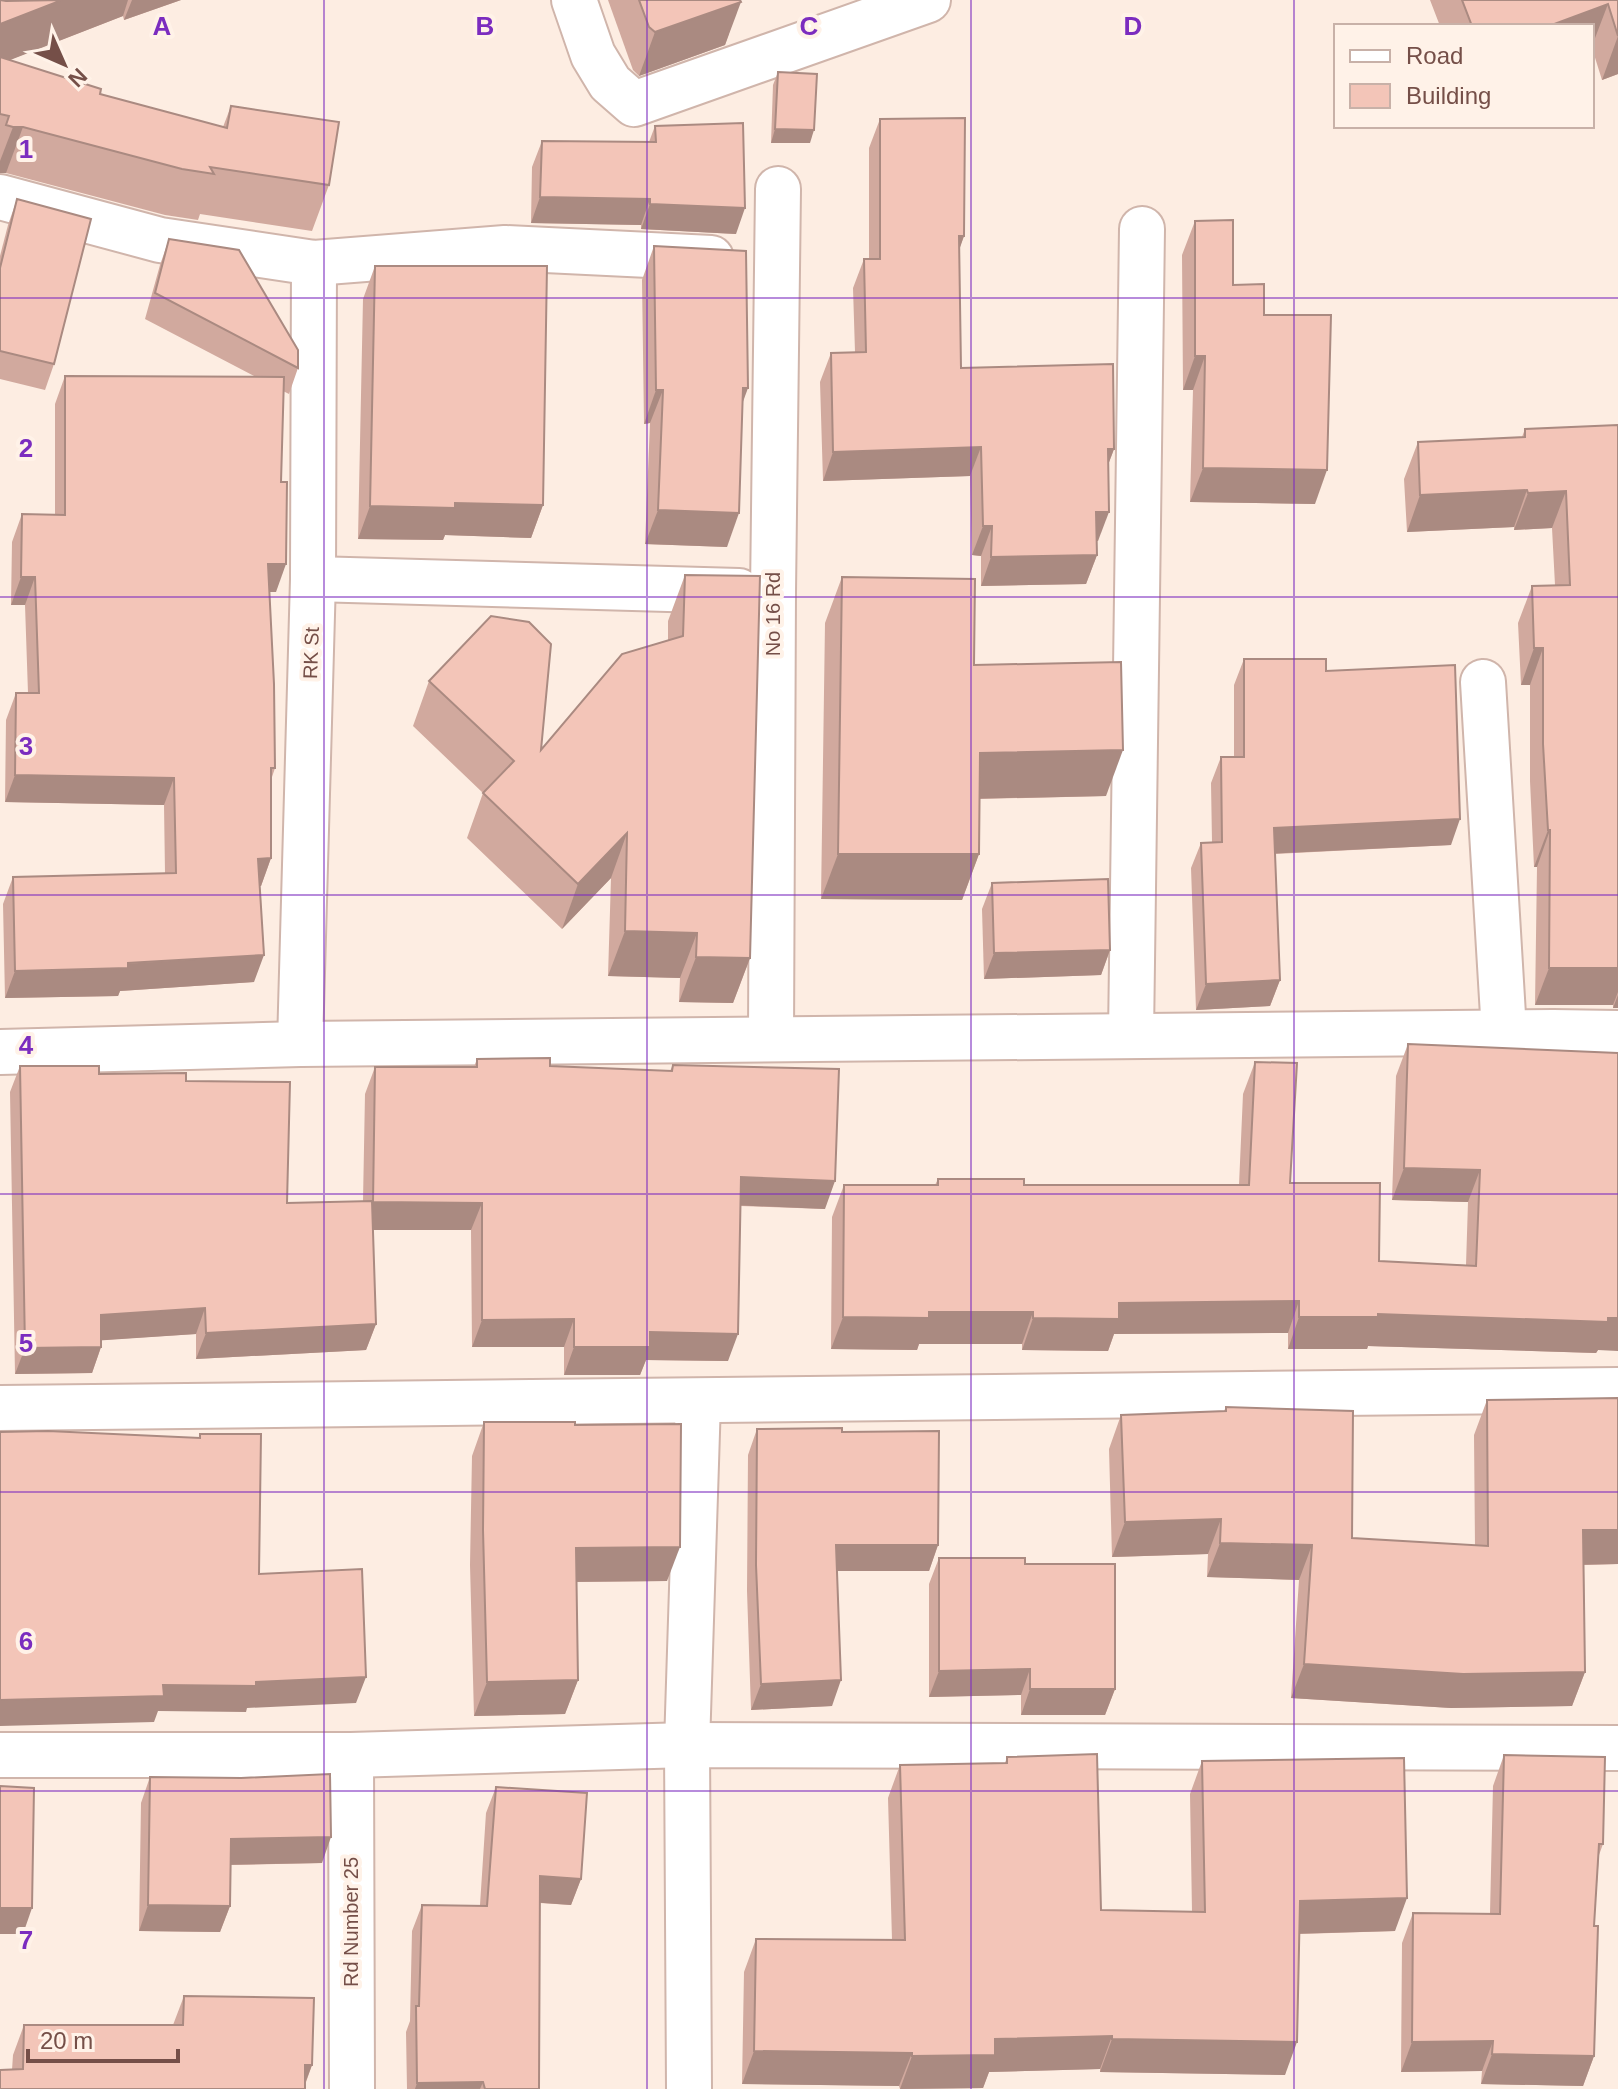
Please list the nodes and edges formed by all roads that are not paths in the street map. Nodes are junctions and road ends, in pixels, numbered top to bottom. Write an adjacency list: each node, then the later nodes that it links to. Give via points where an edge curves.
1 (574, 0): 2 (street, via 593,55 610,83 634,104)
2 (928, 0)
3 (778, 189): 6 (street, No 16 Rd)
4 (0, 197): 7 (street, via 160,240)
5 (1142, 229): 13 (street)
6 (777, 261): 7 (street, via 505,248); 9 (street, No 16 Rd)
7 (314, 263): 8 (street, RK St)
8 (313, 579): 9 (street); 15 (street, RK St)
9 (773, 592): 14 (street, No 16 Rd)
10 (1483, 682): 11 (street)
11 (1504, 1032): 12 (street); 13 (street)
12 (1618, 1033)
13 (1131, 1036): 14 (street)
14 (771, 1039): 15 (street)
15 (300, 1044): 16 (street)
16 (0, 1052)
17 (1618, 1390): 18 (street)
18 (698, 1401): 19 (street); 20 (street)
19 (0, 1408)
20 (687, 1745): 21 (street); 23 (street); 25 (street)
21 (1618, 1748)
22 (0, 1755): 23 (street)
23 (351, 1755): 24 (street, Rd Number 25)
24 (352, 2089)
25 (689, 2089)

